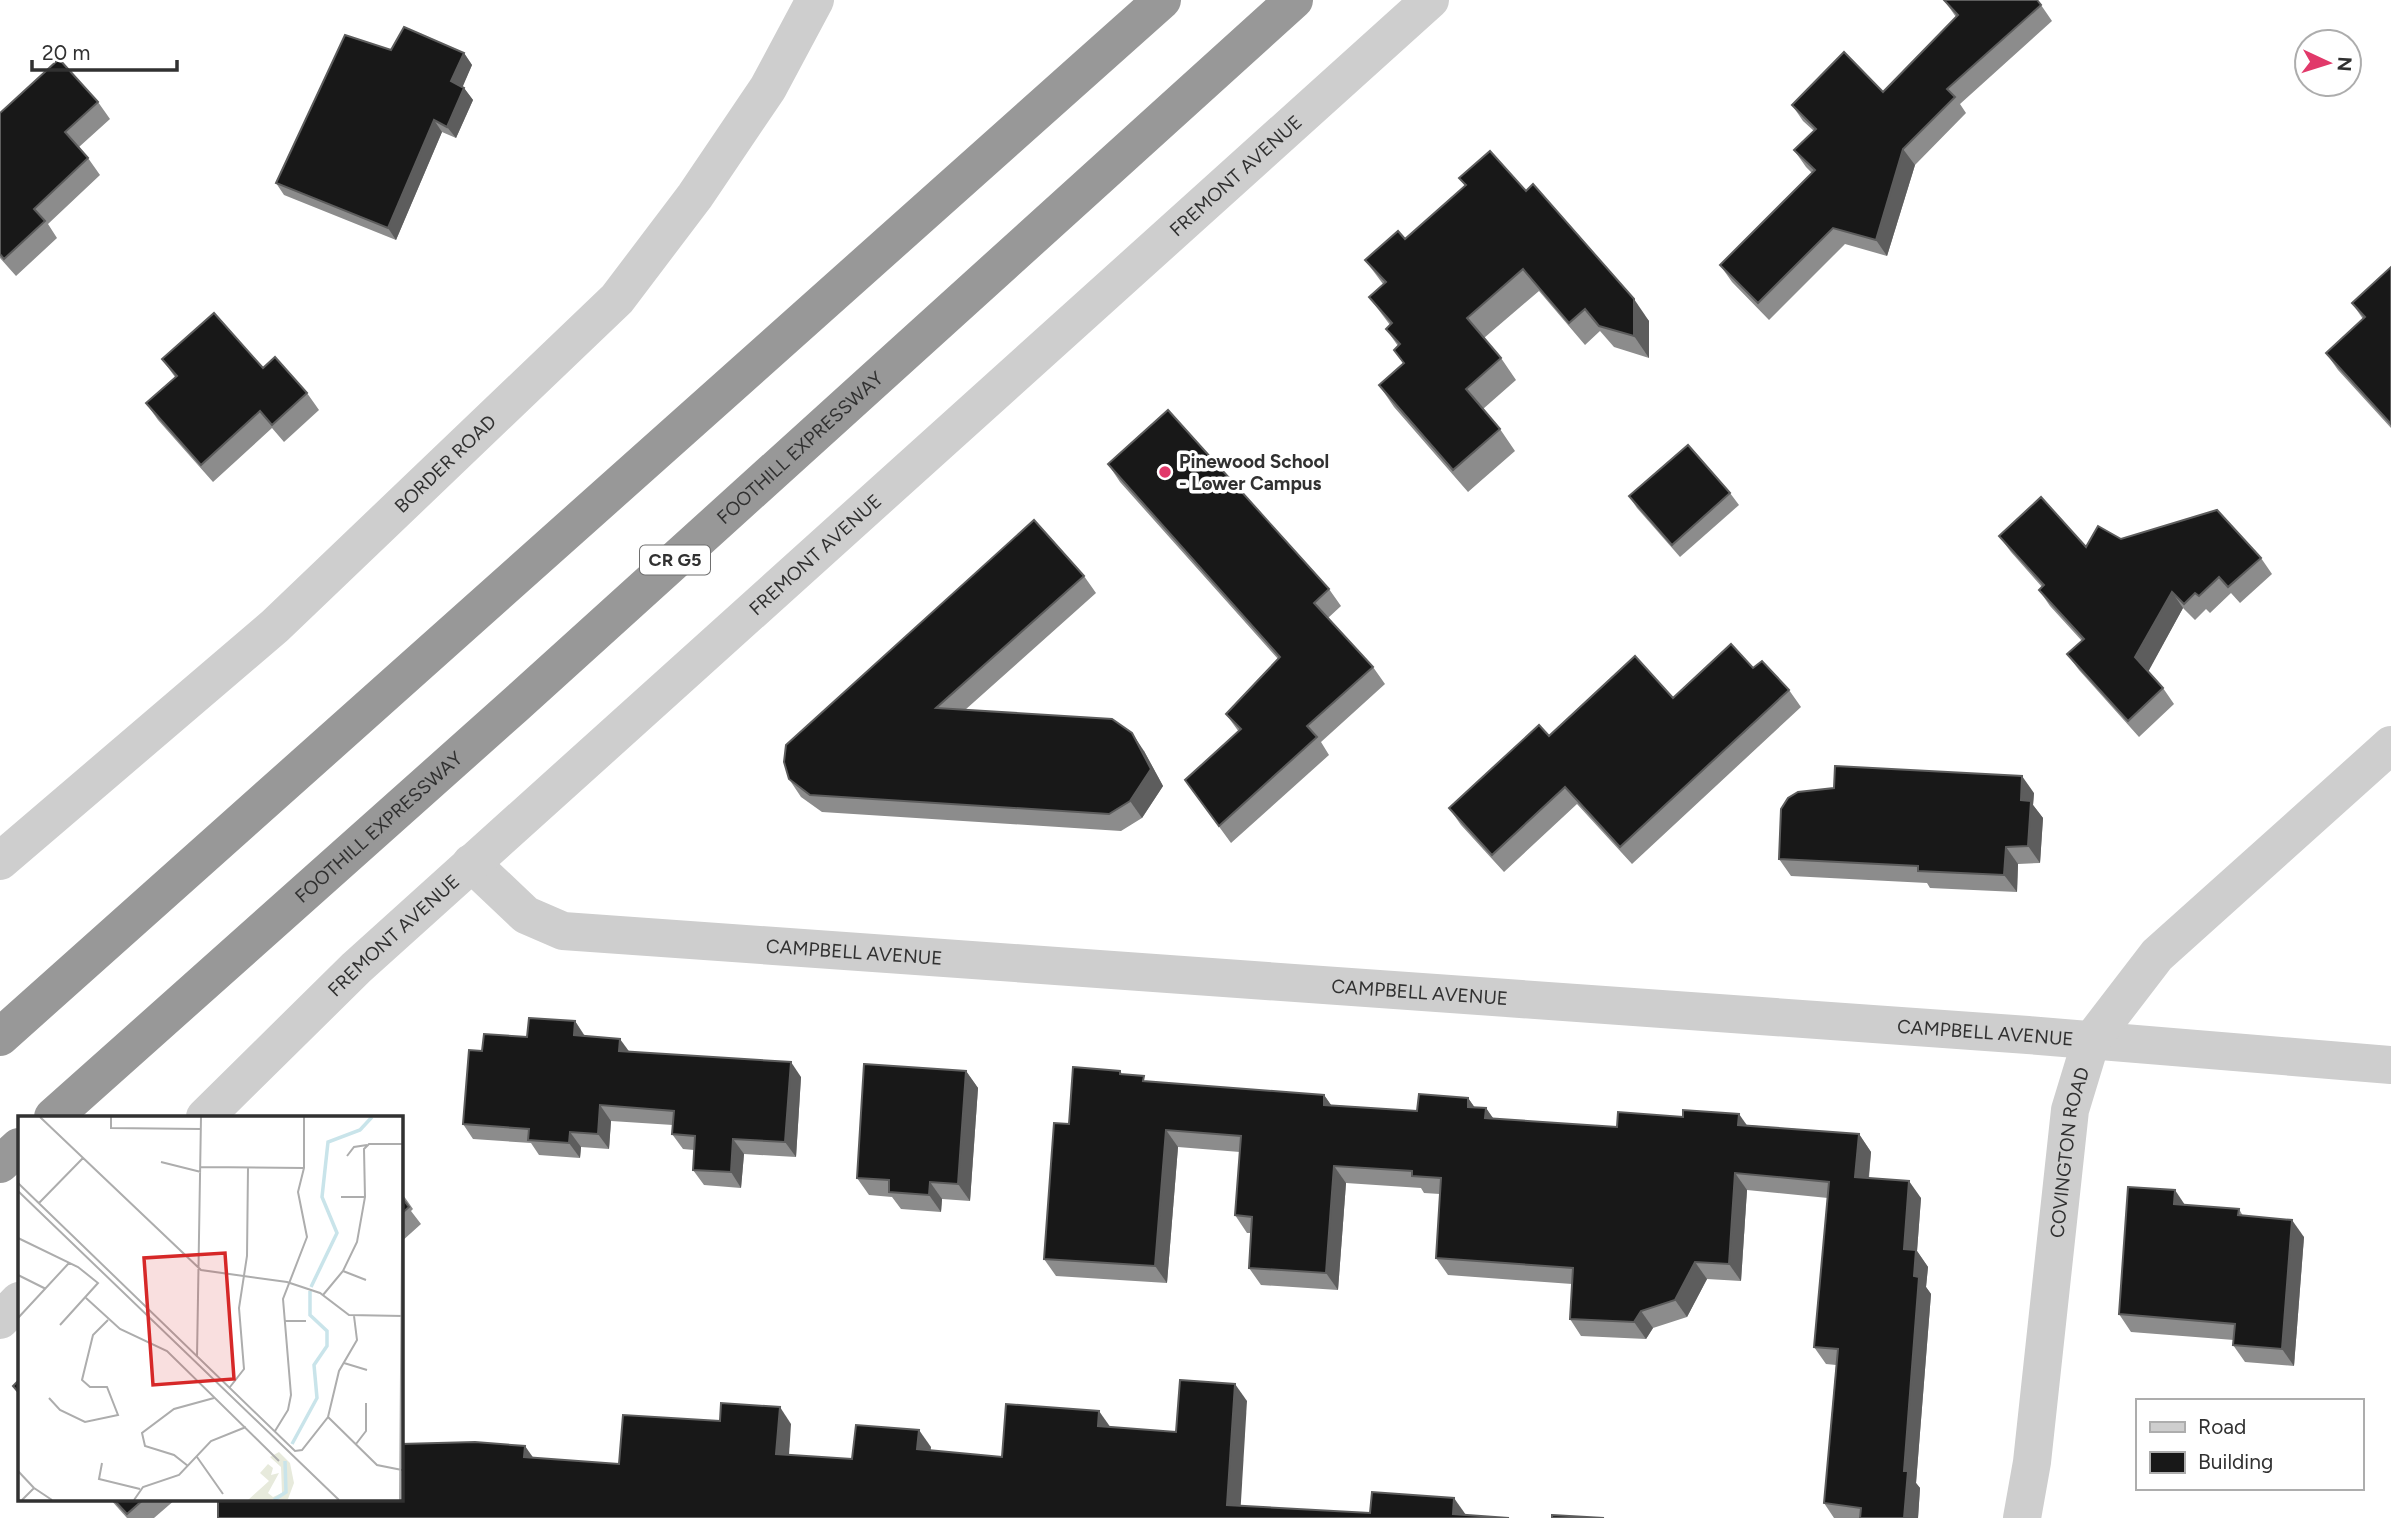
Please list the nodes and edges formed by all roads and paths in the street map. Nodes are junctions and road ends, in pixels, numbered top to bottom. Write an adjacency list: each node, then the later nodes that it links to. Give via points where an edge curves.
1 (816, 0): 6 (street, BORDER ROAD, via 768,88 617,299 275,626)
2 (1162, 0): 8 (highway)
3 (1294, 0): 11 (highway, FOOTHILL EXPRESSWAY / CR G5)
4 (1430, 0): 7 (street, FREMONT AVENUE)
5 (2391, 745): 9 (street, COVINGTON ROAD, via 2157,955)
6 (0, 861)
7 (471, 863): 9 (street, CAMPBELL AVENUE, via 526,915 563,931); 12 (street, FREMONT AVENUE)
8 (0, 1037)
9 (2091, 1041): 10 (street, CAMPBELL AVENUE); 17 (street, COVINGTON ROAD, via 2070,1110)
10 (2391, 1065)
11 (54, 1116)
12 (206, 1116)
13 (18, 1148): 14 (highway)
14 (0, 1164)
15 (18, 1302): 16 (street)
16 (0, 1320)
17 (2022, 1518)

